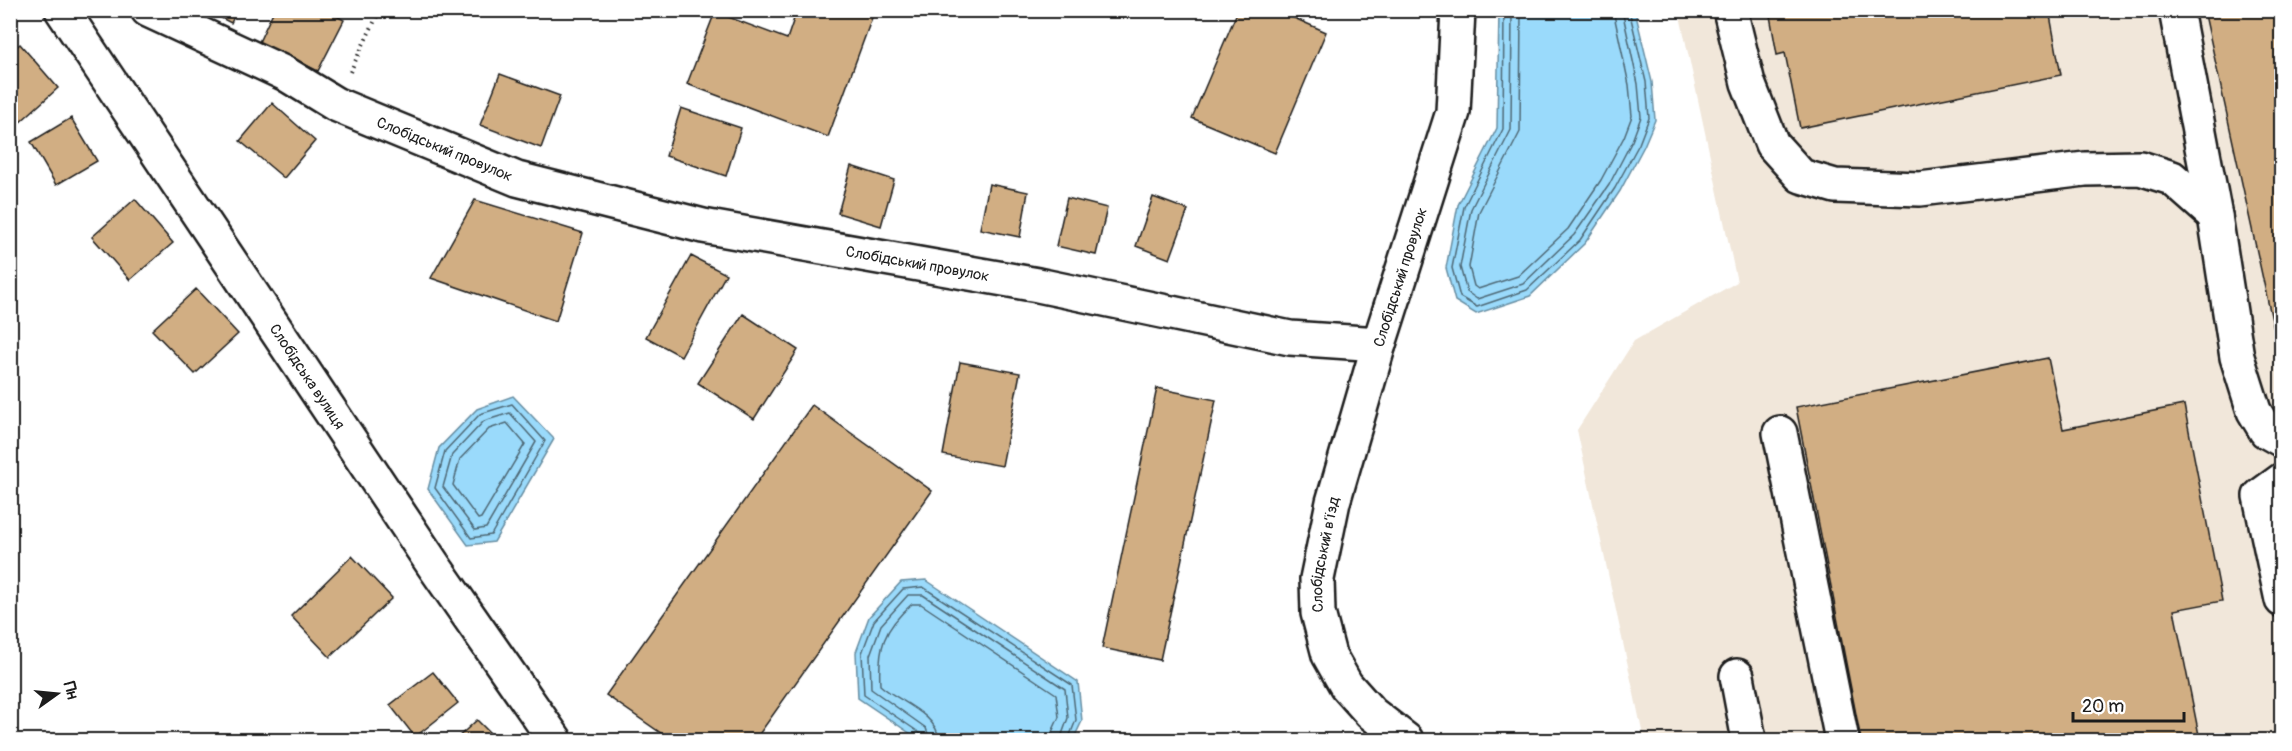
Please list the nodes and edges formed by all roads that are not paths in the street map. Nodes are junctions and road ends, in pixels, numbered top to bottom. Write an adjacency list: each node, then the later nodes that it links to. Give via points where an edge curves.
1 (62, 10): 13 (street, Слобідська вулиця)
2 (148, 10): 7 (street, Слобідський провулок, via 286,74 335,104 517,179 703,226 1038,285 1290,338)
3 (1458, 10): 7 (street, Слобідський провулок, via 1453,112)
4 (1730, 10): 6 (street, via 1748,83 1772,144 1802,176 1835,186 1920,189 2085,169 2140,168 2172,178)
5 (2176, 10): 6 (street)
6 (2215, 216): 9 (street, via 2237,357 2254,411 2266,431)
7 (1379, 344): 14 (street, Слобідський в’їзд, via 1333,502 1317,579 1318,614 1329,655 1346,685)
8 (1780, 433): 16 (street)
9 (2282, 440)
10 (2282, 480): 11 (street, via 2260,496)
11 (2282, 600)
12 (1737, 676): 15 (street)
13 (555, 741)
14 (1406, 741)
15 (1749, 741)
16 (1842, 741)

